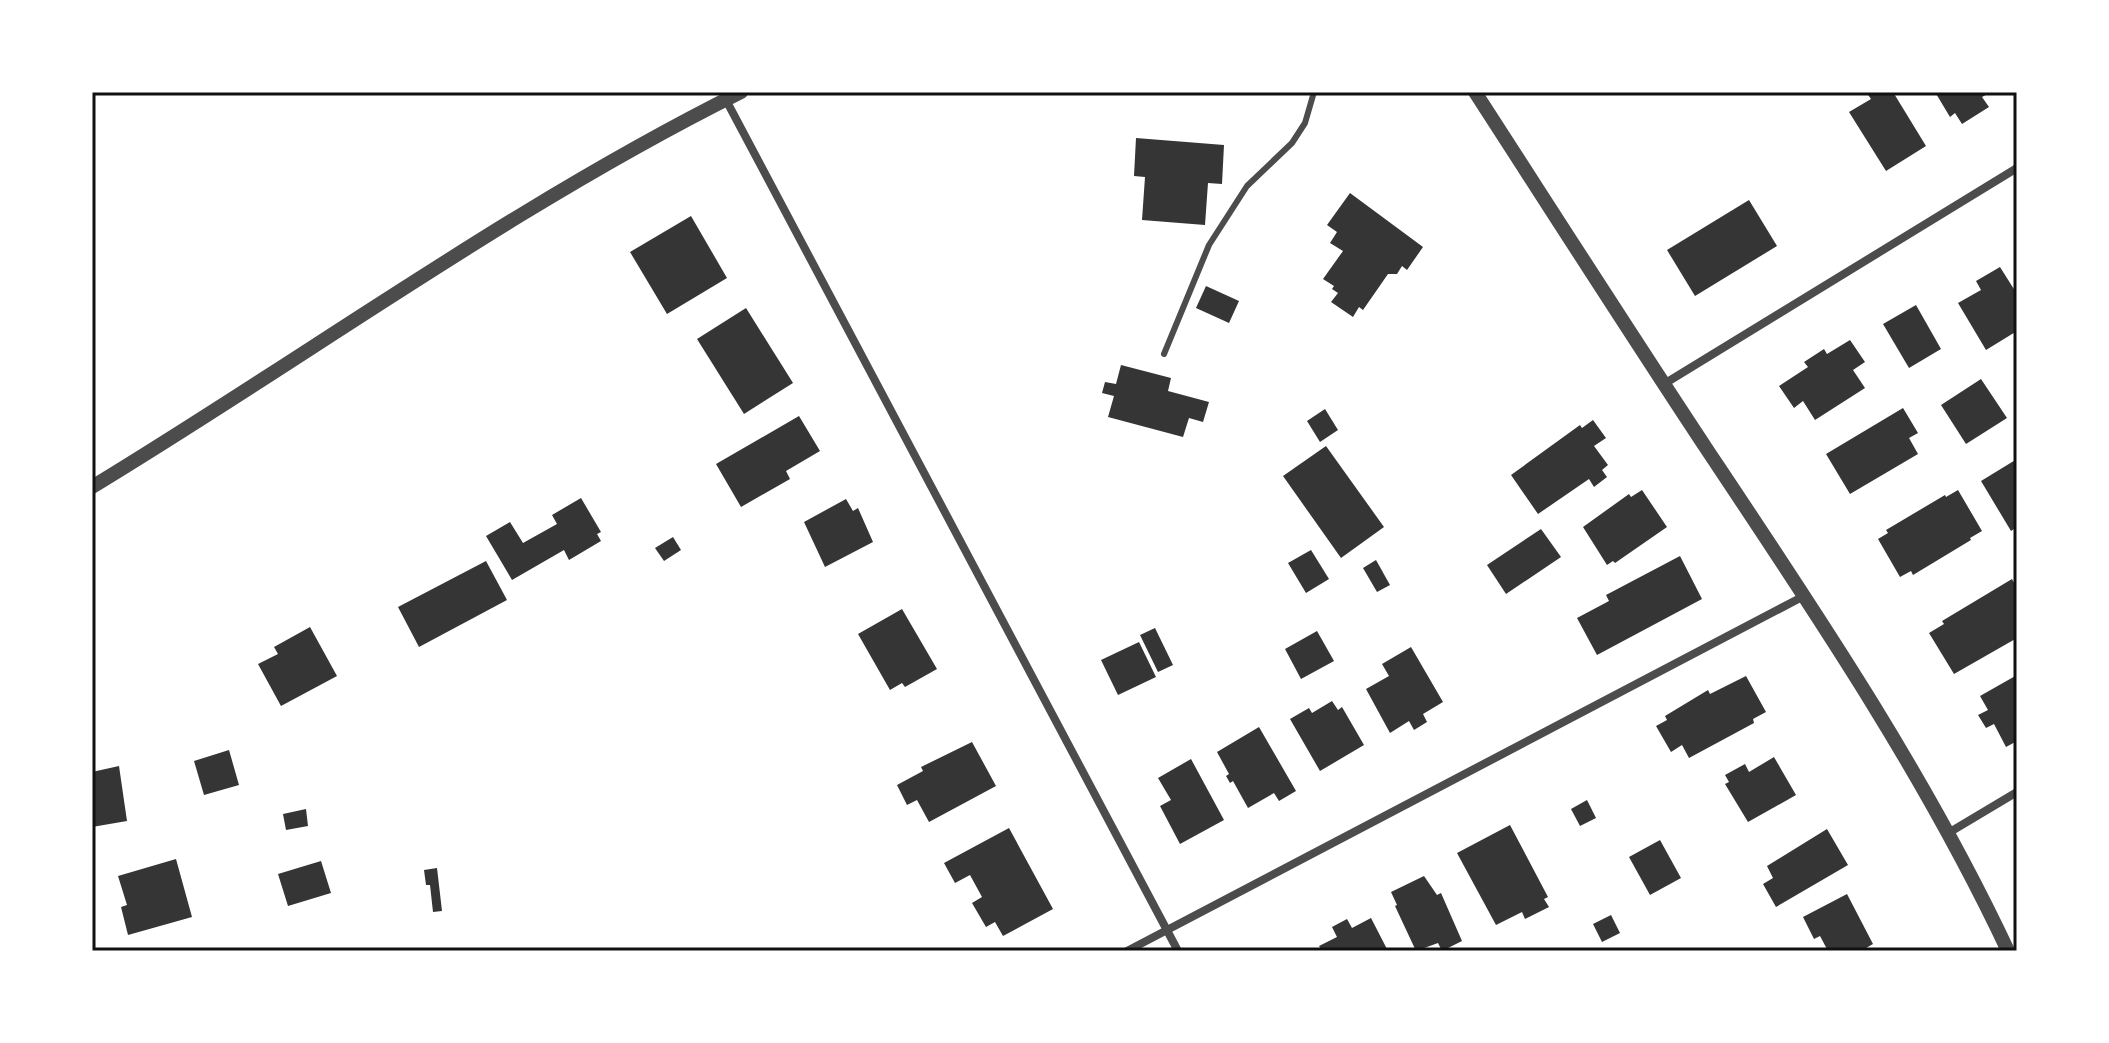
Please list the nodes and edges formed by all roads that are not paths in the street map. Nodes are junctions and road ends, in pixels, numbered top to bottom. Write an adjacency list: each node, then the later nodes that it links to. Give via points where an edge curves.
1 (741, 92): 4 (street)
2 (1314, 92): 6 (lane, via 1305,123 1292,143 1247,186 1209,245)
3 (1475, 92): 7 (street)
4 (726, 100): 8 (street, via 498,229); 12 (street)
5 (2017, 168): 7 (street)
6 (1164, 354)
7 (1664, 384): 9 (street)
8 (92, 487)
9 (1804, 596): 11 (street); 12 (street)
10 (2017, 792): 11 (street)
11 (1950, 832): 15 (street)
12 (1167, 929): 13 (street); 14 (street)
13 (1127, 951)
14 (1178, 951)
15 (2008, 951)

